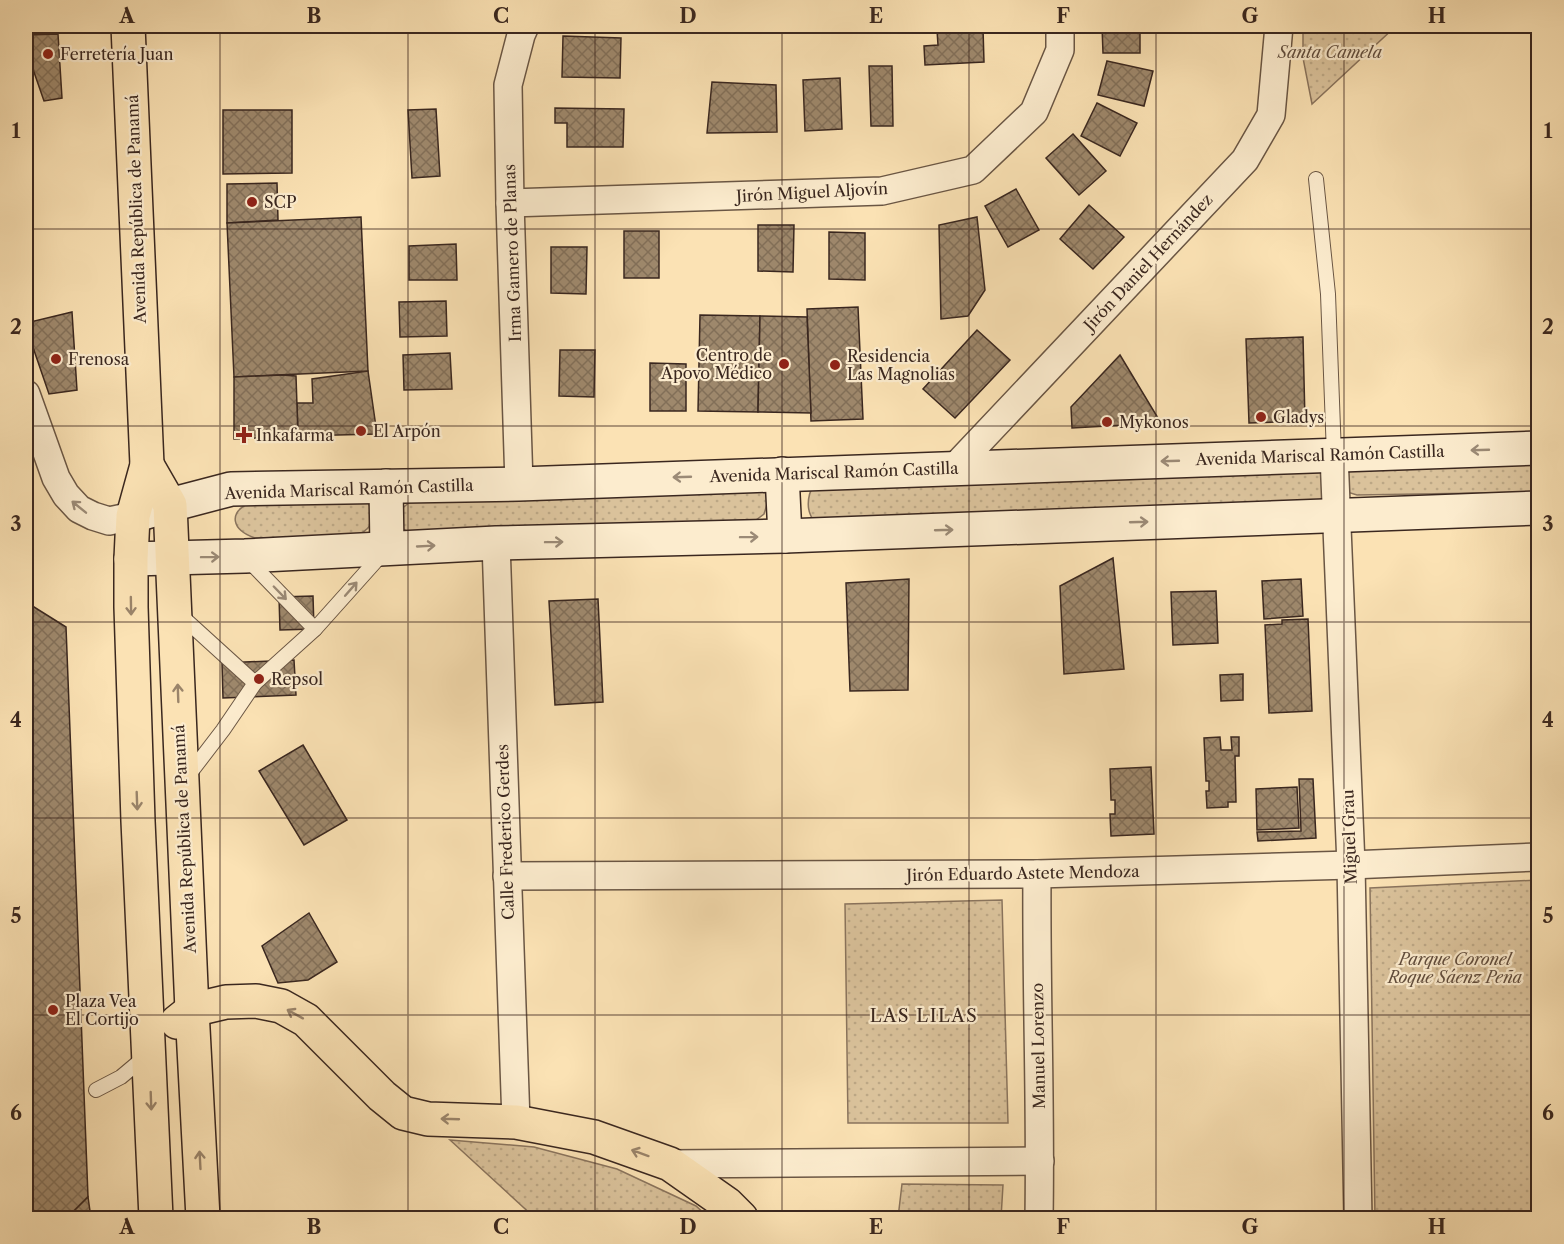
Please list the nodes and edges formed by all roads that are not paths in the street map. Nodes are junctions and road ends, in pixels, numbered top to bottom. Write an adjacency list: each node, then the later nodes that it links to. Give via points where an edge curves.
1 (128, 26): 11 (main road, Avenida República de Panamá)
2 (525, 26): 6 (street, Irma Gamero de Planas, via 508,84)
3 (1060, 26): 6 (street, Jirón Miguel Aljovín, via 1060,50 1034,112 974,170 882,191)
4 (1279, 26): 12 (street, Jirón Daniel Hernández, via 1271,115 1245,160)
5 (1316, 179): 10 (lane, via 1328,294)
6 (510, 203): 14 (street, Irma Gamero de Planas)
7 (26, 394): 8 (street)
8 (33, 440): 19 (street, one-way to 8, via 109,521 79,509 66,495)
9 (1539, 448): 10 (main road, Avenida Mariscal Ramón Castilla, one-way to 10)
10 (1334, 455): 12 (main road, Avenida Mariscal Ramón Castilla, one-way to 12); 18 (street, Miguel Grau)
11 (147, 465): 16 (main road, Avenida República de Panamá); 19 (main road, Avenida República de Panamá)
12 (954, 468): 13 (main road, Avenida Mariscal Ramón Castilla)
13 (782, 474): 14 (main road, Avenida Mariscal Ramón Castilla, one-way to 14); 20 (main road)
14 (519, 484): 15 (main road, Avenida Mariscal Ramón Castilla)
15 (386, 486): 16 (main road, Avenida Mariscal Ramón Castilla, via 231,489); 22 (main road)
16 (170, 505): 19 (main road, Avenida Mariscal Ramón Castilla); 24 (main road, Avenida República de Panamá)
17 (1539, 508): 18 (main road)
18 (1336, 515): 20 (main road, one-way to 18); 31 (street, Miguel Grau)
19 (133, 516): 25 (main road, Avenida República de Panamá)
20 (785, 536): 21 (main road, one-way to 20)
21 (496, 543): 22 (main road, one-way to 21); 33 (street, Calle Frederico Gerdes)
22 (387, 548): 23 (main road); 27 (lane, one-way to 22)
23 (245, 556): 24 (main road, one-way to 23); 27 (lane, one-way to 27)
24 (172, 558): 25 (main road); 26 (main road, Avenida República de Panamá)
25 (131, 559): 35 (main road, Avenida República de Panamá, one-way to 35, via 137,810)
26 (175, 610): 28 (lane); 29 (main road, Avenida República de Panamá, one-way to 26)
27 (315, 629): 28 (lane)
28 (255, 684): 29 (lane)
29 (182, 783): 34 (main road, Avenida República de Panamá)
30 (1539, 856): 31 (street, Jirón Eduardo Astete Mendoza)
31 (1351, 865): 32 (street, Jirón Eduardo Astete Mendoza); 44 (street, Miguel Grau)
32 (1037, 874): 33 (street, Jirón Eduardo Astete Mendoza); 38 (street, Manuel Lorenzo)
33 (507, 876): 37 (street, Calle Frederico Gerdes)
34 (192, 1010): 35 (main road); 37 (main road, one-way to 34, via 428,1119 403,1113 306,1020 281,1006 256,1001 226,1002); 41 (main road, Avenida República de Panamá, one-way to 34)
35 (149, 1054): 36 (lane, via 121,1077); 40 (main road, Avenida República de Panamá, one-way to 40)
36 (96, 1090)
37 (516, 1122): 39 (main road, one-way to 37, via 594,1137)
38 (1040, 1161): 39 (street); 43 (street, Manuel Lorenzo)
39 (670, 1164): 42 (main road)
40 (156, 1218)
41 (203, 1218)
42 (741, 1218)
43 (1039, 1218)
44 (1358, 1218)

